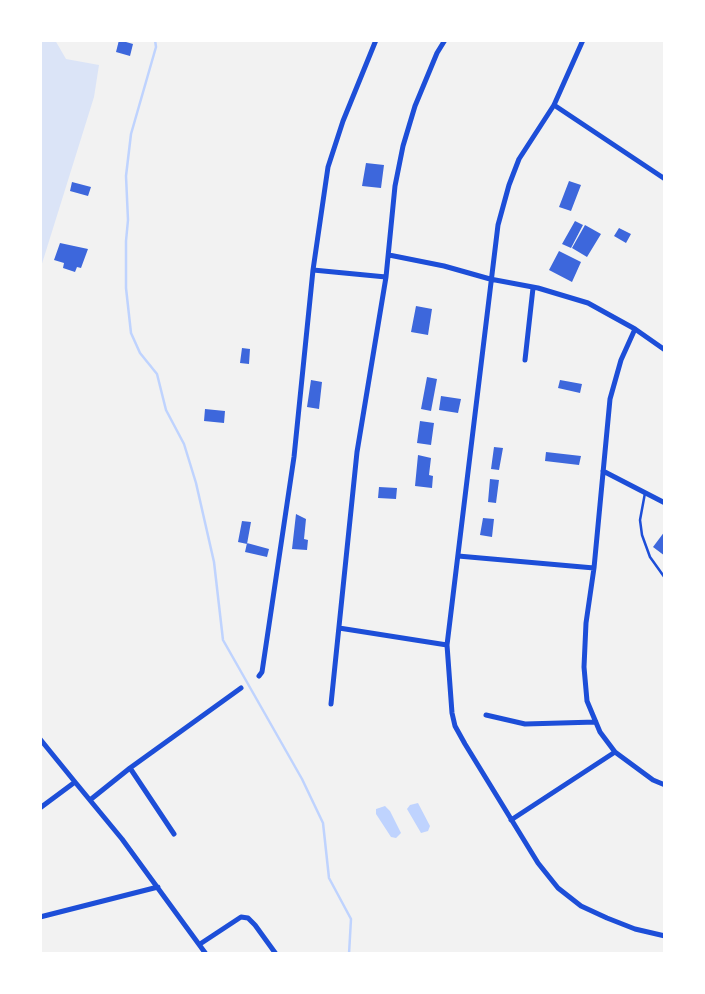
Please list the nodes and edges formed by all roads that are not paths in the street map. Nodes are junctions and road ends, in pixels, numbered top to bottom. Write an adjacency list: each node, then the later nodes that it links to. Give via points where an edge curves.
1 (376, 40): 7 (street, via 328,167)
2 (445, 40): 6 (street, via 415,106 403,146)
3 (583, 40): 4 (street)
4 (554, 105): 5 (street); 9 (street, via 519,159 509,185)
5 (665, 179)
6 (389, 255): 8 (street); 9 (street)
7 (313, 270): 8 (street); 22 (street, via 293,457)
8 (386, 277): 20 (street, via 357,452)
9 (491, 279): 10 (street); 17 (street)
10 (533, 288): 11 (street, via 588,303); 13 (street)
11 (635, 329): 12 (street); 14 (street, via 610,399)
12 (665, 349)
13 (525, 360)
14 (603, 471): 15 (street); 18 (street)
15 (645, 493): 16 (street); 19 (lane, via 642,535)
16 (665, 503)
17 (458, 556): 18 (street); 21 (street)
18 (594, 568): 26 (street, via 584,667 587,701)
19 (665, 578)
20 (339, 628): 21 (street); 24 (street)
21 (447, 645): 34 (street, via 455,726)
22 (259, 676)
23 (241, 688): 29 (street)
24 (331, 704)
25 (486, 715): 26 (street, via 525,724)
26 (596, 722): 28 (street)
27 (40, 739): 30 (street)
28 (615, 752): 31 (street); 34 (street)
29 (130, 768): 32 (street); 35 (street)
30 (75, 782): 32 (street); 33 (street)
31 (665, 786)
32 (90, 800): 36 (street)
33 (40, 808)
34 (511, 820): 38 (street, via 558,888 581,906)
35 (174, 834)
36 (158, 887): 37 (street); 39 (street)
37 (40, 917)
38 (665, 936)
39 (200, 944): 40 (street); 41 (street, via 241,917 256,925)
40 (206, 954)
41 (276, 954)

